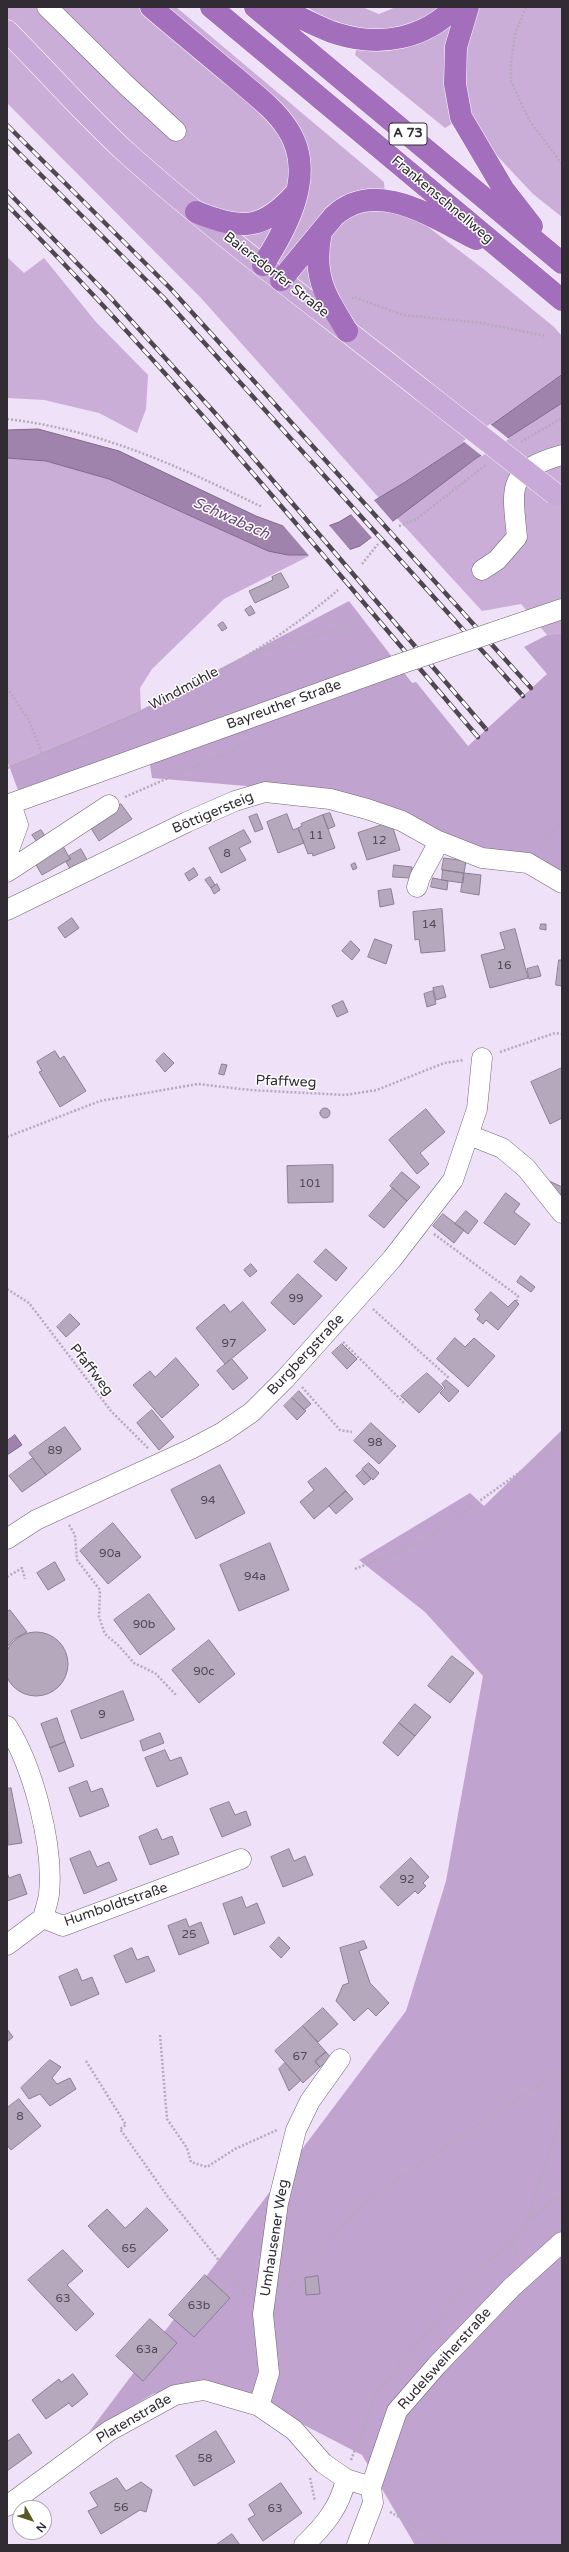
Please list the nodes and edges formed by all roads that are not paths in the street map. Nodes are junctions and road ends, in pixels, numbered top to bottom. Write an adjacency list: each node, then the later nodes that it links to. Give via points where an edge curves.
1 (47, 7): 9 (street)
2 (151, 7): 10 (highway, via 258,96 287,128 296,146 299,160 300,174)
3 (211, 7): 13 (highway, Frankenschnellweg / A 73)
4 (255, 7): 14 (highway, Frankenschnellweg / A 73)
5 (279, 7): 6 (highway, via 338,34 379,42 416,34 443,19)
6 (455, 7)
7 (468, 7): 14 (highway, via 456,47 456,84 461,117 504,190)
8 (7, 31): 11 (main road, Baiersdorfer Straße, via 98,126)
9 (176, 131)
10 (296, 193): 11 (highway, via 279,212 265,220 250,224 233,224); 15 (highway, via 291,216)
11 (196, 212): 15 (main road, Baiersdorfer Straße)
12 (321, 232): 13 (highway, via 344,208 360,200 377,199 421,211); 16 (highway); 18 (highway, via 317,251 319,278 327,298)
13 (509, 256): 17 (highway, Frankenschnellweg / A 73)
14 (561, 262)
15 (263, 265): 16 (main road, Baiersdorfer Straße)
16 (281, 280): 18 (main road, Baiersdorfer Straße)
17 (562, 300)
18 (347, 331): 20 (main road, Baiersdorfer Straße, bridge)
19 (562, 455): 21 (street, via 528,469 517,479 512,498 517,537 497,560)
20 (559, 497)
21 (482, 570)
22 (562, 609): 23 (street, Bayreuther Straße, bridge, via 396,665)
23 (9, 804): 26 (street, via 18,825)
24 (109, 805): 27 (street)
25 (439, 842): 28 (street, Böttigersteig, via 482,858 528,863); 29 (street, via 420,877); 30 (street, Böttigersteig, via 402,821 367,808 330,799 265,792 235,801 187,822)
26 (7, 855)
27 (7, 872)
28 (562, 883)
29 (418, 887)
30 (7, 910)
31 (482, 1058): 32 (street, Burgbergstraße, via 477,1109)
32 (469, 1135): 33 (street, via 502,1148 526,1168); 34 (street, Burgbergstraße, via 453,1180 421,1224 360,1297 285,1380 252,1412 223,1432 36,1520)
33 (562, 1213)
34 (7, 1539)
35 (7, 1726): 37 (street, Humboldtstraße, via 16,1740 36,1792 48,1858 48,1894)
36 (241, 1859): 37 (street, Humboldtstraße, via 62,1926)
37 (43, 1918): 38 (street)
38 (7, 1945)
39 (340, 2059): 41 (street, Umhausener Weg, via 310,2101 296,2130 278,2203 263,2314 269,2373)
40 (562, 2242): 43 (street, Rudelsweiherstraße, via 512,2287 436,2365 397,2411)
41 (259, 2406): 42 (street, Platenstraße, via 294,2430 323,2463); 44 (street, Platenstraße, via 204,2390 175,2395 109,2431)
42 (346, 2479): 43 (street, Platenstraße); 45 (street, via 342,2497 322,2528)
43 (372, 2495): 46 (street, Rudelsweiherstraße)
44 (7, 2506)
45 (304, 2545)
46 (356, 2545)

